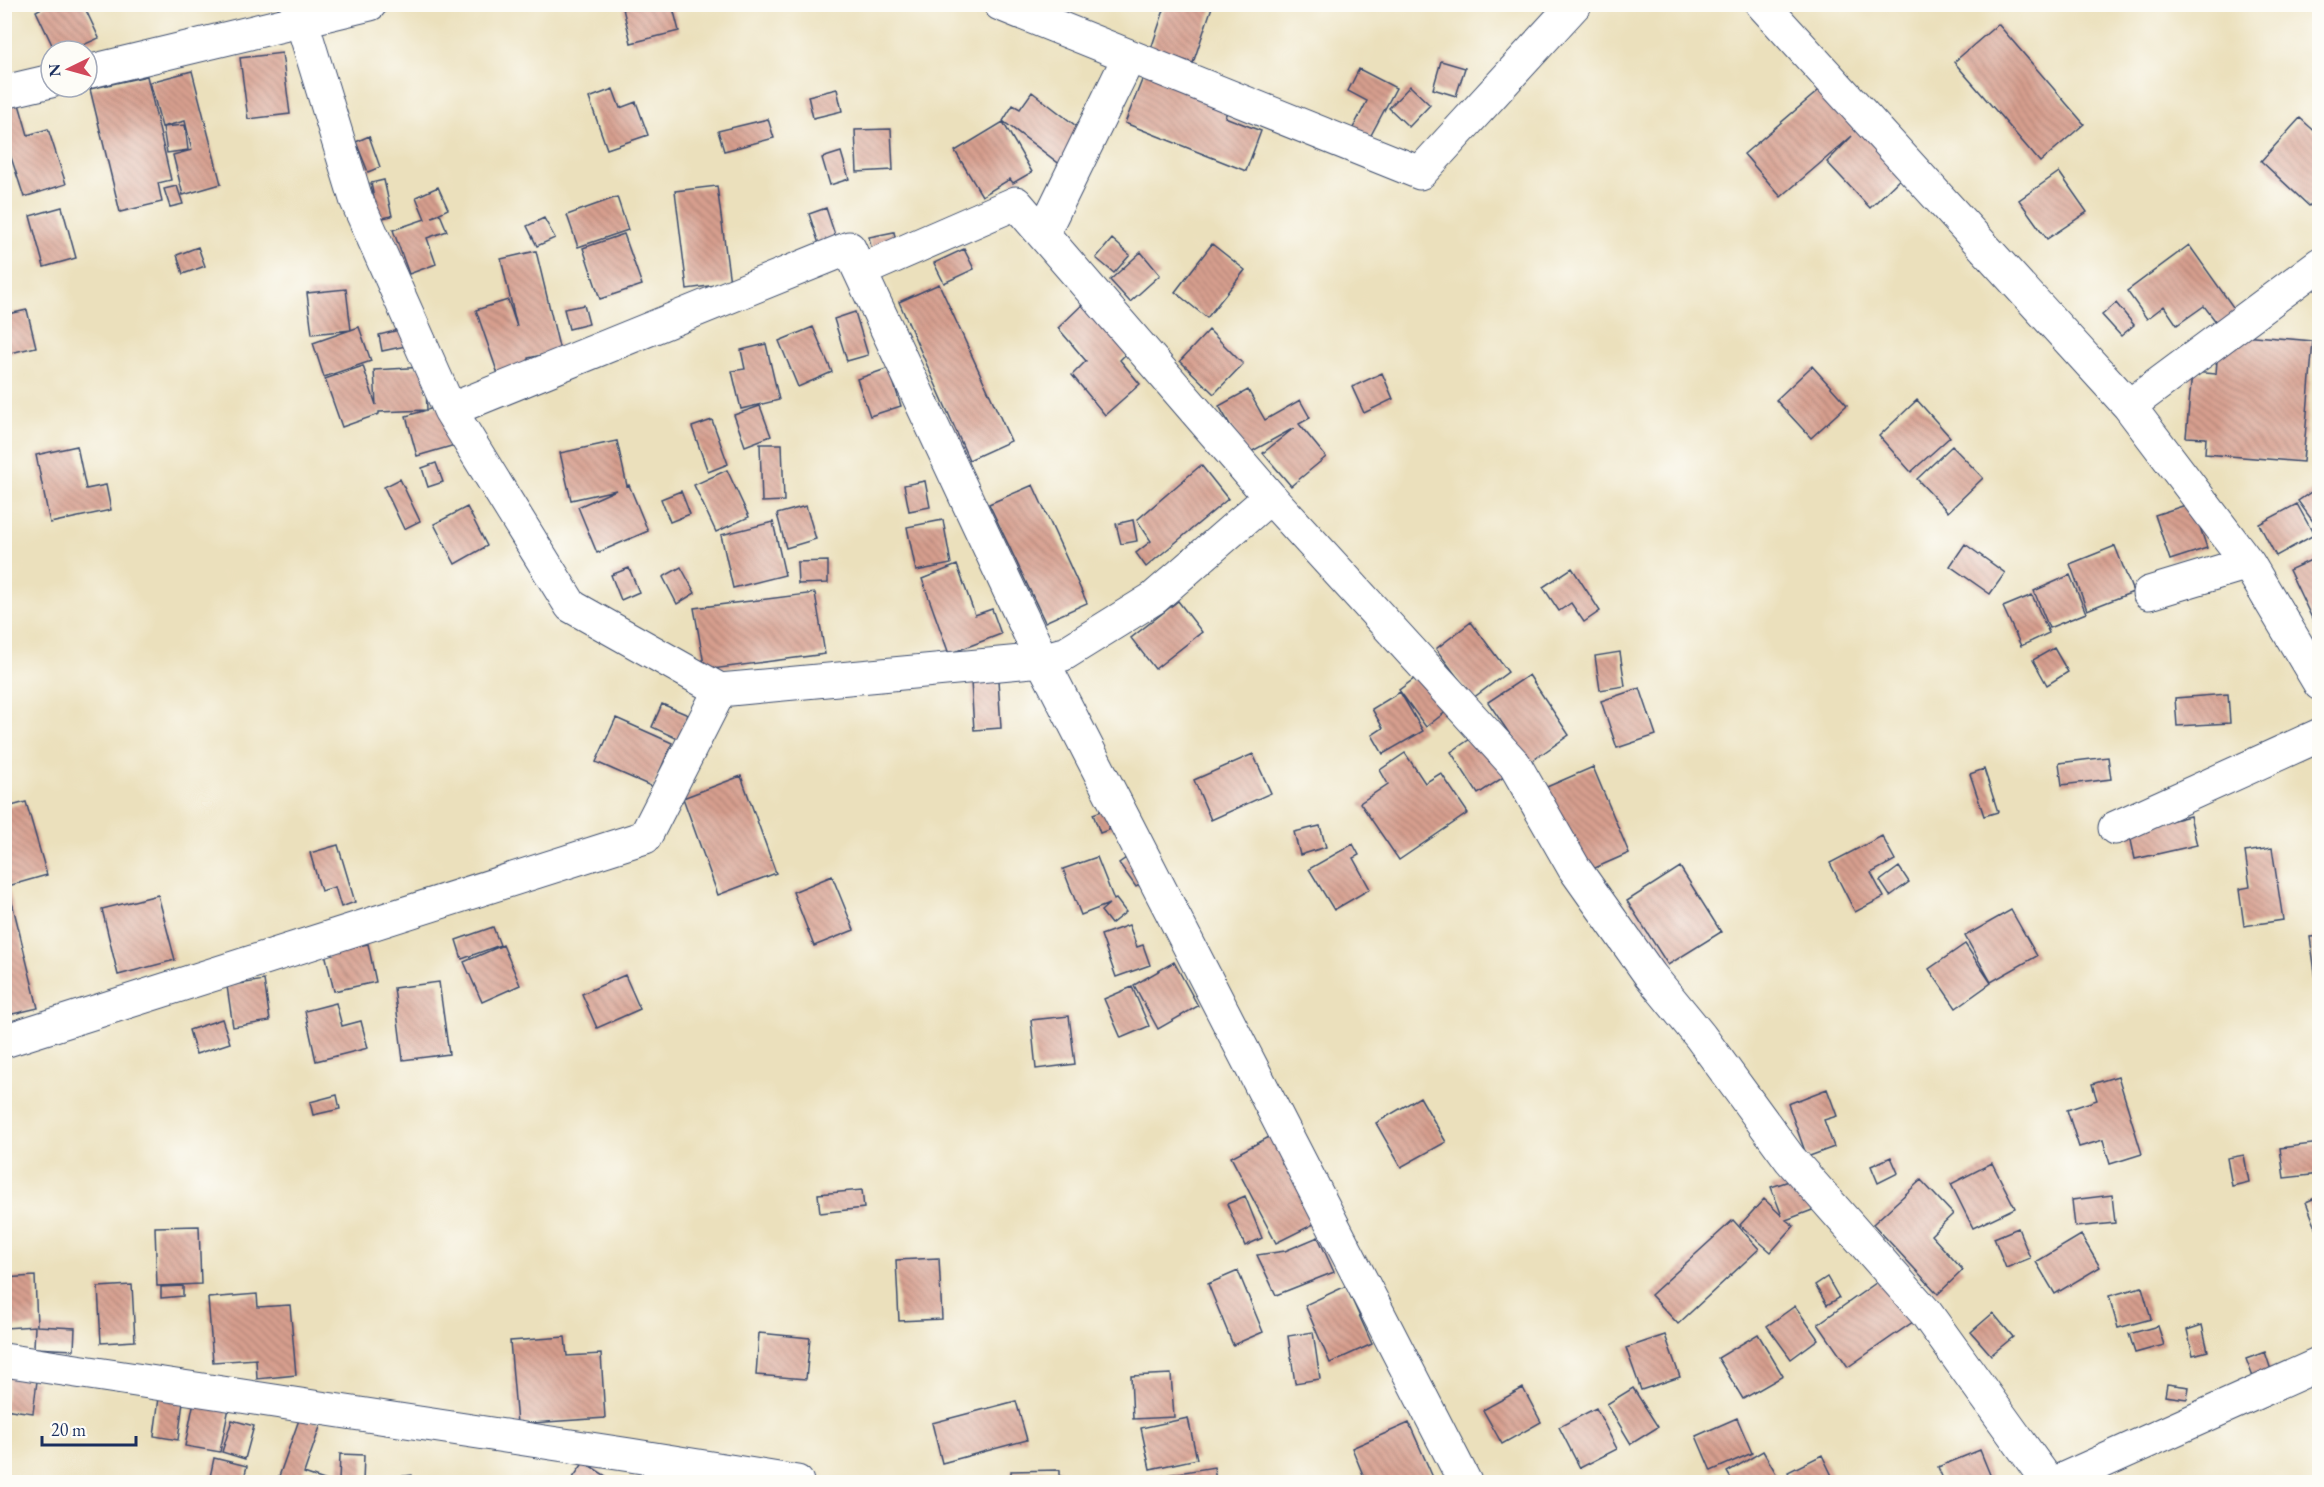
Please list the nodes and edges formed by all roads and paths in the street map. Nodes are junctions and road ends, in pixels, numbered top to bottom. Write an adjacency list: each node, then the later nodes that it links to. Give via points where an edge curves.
1 (370, 4): 5 (street)
2 (1000, 4): 6 (street)
3 (1575, 4): 6 (street, via 1419,173)
4 (1762, 4): 13 (street)
5 (302, 22): 7 (street); 14 (street, via 356,199)
6 (1129, 57): 10 (street)
7 (99, 69)
8 (39, 84): 9 (street)
9 (4, 92)
10 (1043, 233): 12 (street, via 1016,203); 15 (street)
11 (2319, 264): 13 (street)
12 (860, 271): 14 (street, via 849,248); 18 (street)
13 (2129, 405): 16 (street)
14 (450, 410): 20 (street, via 571,606)
15 (1270, 496): 18 (street, via 1155,598 1064,654); 30 (street, via 1515,765 1575,868 1650,975 1791,1159 1926,1313)
16 (2248, 563): 17 (street); 19 (street)
17 (2149, 593)
18 (1041, 660): 20 (street); 29 (street)
19 (2319, 684)
20 (720, 690): 23 (street, via 645,837)
21 (2319, 735): 22 (street)
22 (2115, 828)
23 (4, 1041)
24 (4, 1360): 26 (street)
25 (2319, 1364): 27 (street)
26 (637, 1469): 28 (street)
27 (2075, 1479)
28 (797, 1482)
29 (1465, 1482)
30 (2048, 1482)

